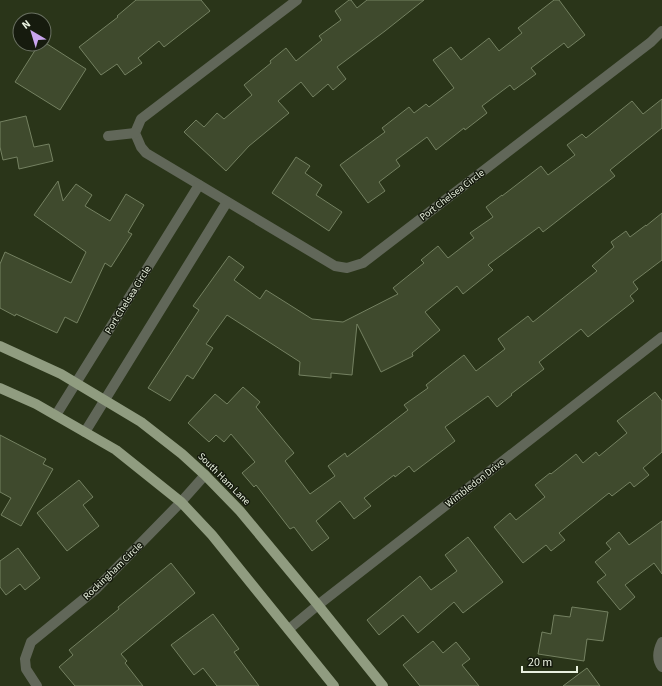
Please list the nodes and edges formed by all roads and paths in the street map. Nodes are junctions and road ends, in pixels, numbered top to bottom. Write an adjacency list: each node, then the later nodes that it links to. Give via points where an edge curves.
1 (297, 0): 3 (street, via 141,119)
2 (662, 31): 6 (street, Port Chelsea Circle, via 652,42 363,263 347,268 335,266)
3 (135, 133): 4 (street); 5 (street, Port Chelsea Circle, via 146,153)
4 (108, 136)
5 (199, 185): 6 (street, Port Chelsea Circle); 9 (street, Port Chelsea Circle)
6 (227, 202): 11 (street)
7 (662, 337): 16 (street, Wimbledon Drive)
8 (0, 346): 9 (main road, South Ham Lane, via 61,374)
9 (76, 384): 11 (main road, South Ham Lane); 12 (street, Port Chelsea Circle)
10 (0, 388): 12 (main road)
11 (105, 401): 13 (street); 14 (main road, South Ham Lane, via 141,422)
12 (56, 415): 13 (main road)
13 (85, 432): 15 (main road, via 116,450)
14 (205, 475): 15 (street, Rockingham Circle); 16 (main road, South Ham Lane, via 240,511)
15 (181, 502): 17 (main road, via 212,535); 20 (street, Rockingham Circle, via 96,589 31,642 25,664)
16 (318, 605): 17 (street, Wimbledon Drive); 22 (main road, South Ham Lane)
17 (289, 629): 21 (main road)
18 (662, 642): 19 (street, via 658,652)
19 (662, 667)
20 (37, 686)
21 (334, 686)
22 (383, 686)

